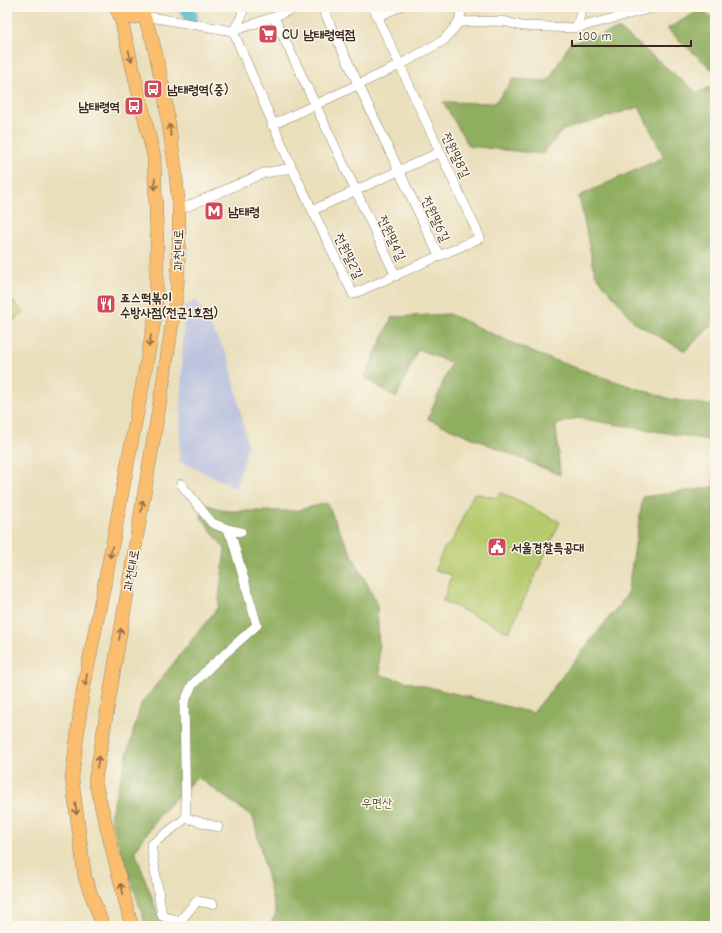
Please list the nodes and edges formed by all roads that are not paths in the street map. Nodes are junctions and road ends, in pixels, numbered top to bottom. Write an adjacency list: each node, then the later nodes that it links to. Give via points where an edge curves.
1 (244, 7): 15 (street)
2 (296, 7): 11 (street)
3 (322, 7): 17 (street, 전원말6길)
4 (373, 7): 12 (street, 전원말8길)
5 (400, 7): 12 (street)
6 (462, 7): 13 (street)
7 (583, 7): 14 (street)
8 (656, 7): 14 (street)
9 (143, 12): 10 (main road); 15 (street); 24 (main road, 과천대로, one-way to 9, via 164,92 153,42)
10 (118, 13): 29 (main road, 과천대로, one-way to 29, via 154,157 157,241 156,312)
11 (274, 17): 15 (street); 18 (street, 전원말4길)
12 (378, 18): 16 (street, 전원말8길)
13 (459, 22): 14 (street, via 503,21 522,26); 16 (street, via 444,40)
14 (576, 28)
15 (233, 31): 19 (street, 전원말2길)
16 (400, 65): 17 (street); 20 (street, 전원말8길)
17 (358, 84): 18 (street); 22 (street, 전원말6길)
18 (315, 105): 19 (street); 23 (street, 전원말4길)
19 (272, 125): 21 (street, 전원말2길)
20 (440, 152): 22 (street); 26 (street, 전원말8길, via 480,238)
21 (292, 168): 24 (street, 과천대로, via 264,173); 25 (street, 전원말2길)
22 (399, 170): 23 (street); 27 (street, 전원말6길)
23 (356, 190): 25 (street); 28 (street, 전원말4길)
24 (179, 210): 30 (main road, 과천대로, via 177,291)
25 (313, 210): 28 (street, 전원말2길, via 354,294)
26 (463, 246): 27 (street, 전원말6길)
27 (439, 256): 28 (street, 전원말4길)
28 (396, 276)
29 (128, 459): 30 (main road); 37 (main road, 과천대로, one-way to 37, via 82,696 72,778 85,878)
30 (150, 463): 38 (main road, 과천대로, one-way to 30, via 95,781)
31 (181, 484): 32 (street, via 212,523)
32 (227, 529): 33 (street); 34 (street, via 232,538 257,625 192,685 184,703)
33 (241, 532)
34 (186, 818): 35 (street); 36 (street, via 151,845 162,916 180,921 197,901)
35 (218, 827)
36 (213, 904)
37 (103, 926)
38 (133, 926)

